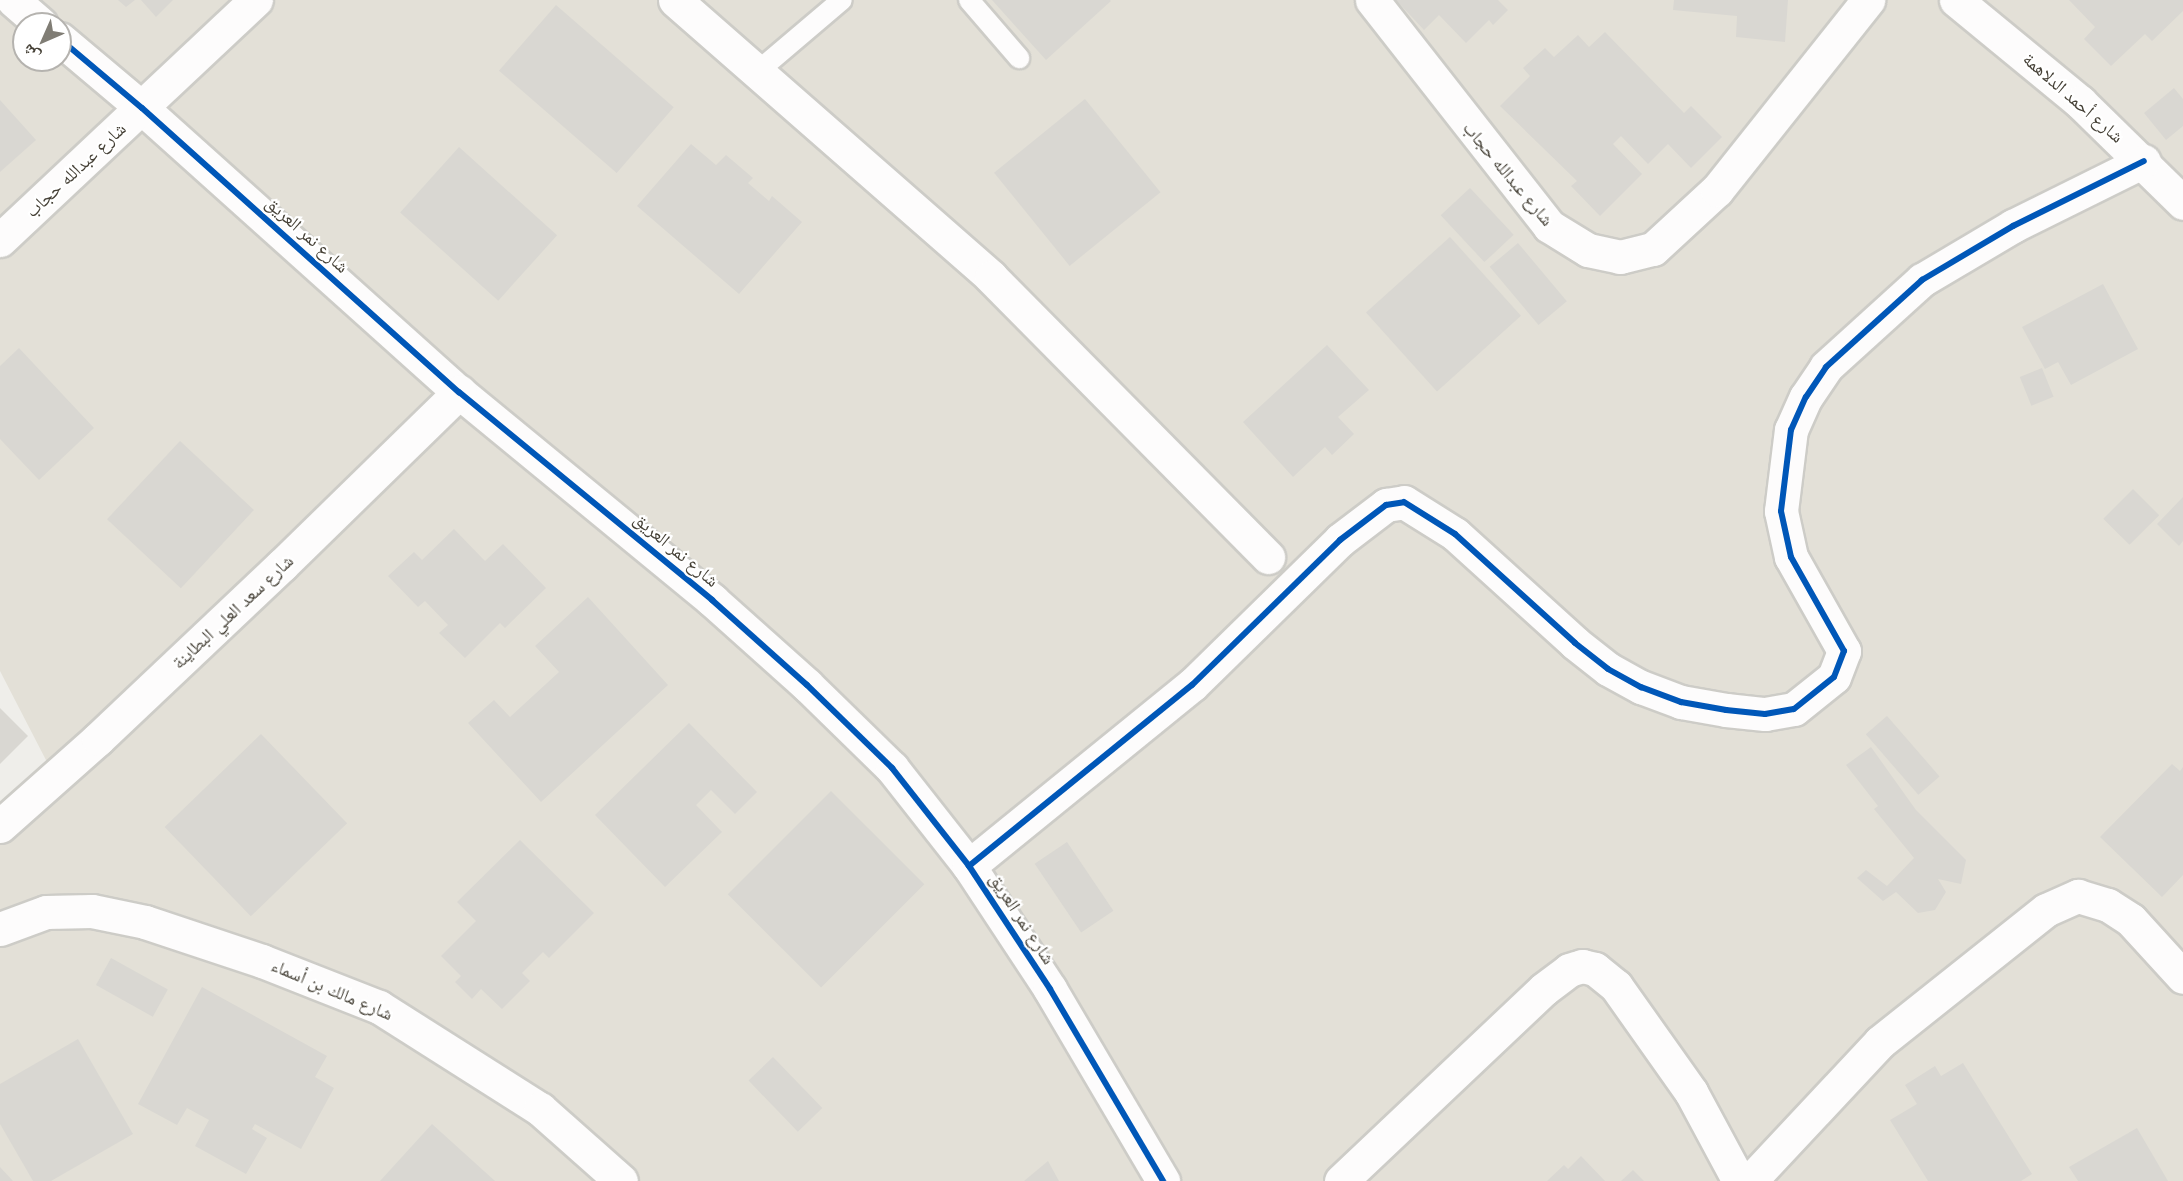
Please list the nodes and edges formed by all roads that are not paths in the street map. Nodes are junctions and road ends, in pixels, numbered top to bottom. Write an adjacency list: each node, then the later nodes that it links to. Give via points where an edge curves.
1 (256, 0): 13 (street, شارع عبدالله حجاب)
2 (675, 0): 12 (street)
3 (842, 0): 12 (lane)
4 (969, 0): 11 (lane)
5 (1372, 0): 6 (street, شارع عبدالله حجاب, via 1549,226 1588,250 1620,257 1653,249 1717,190)
6 (1868, 0)
7 (1956, 0): 14 (street, شارع أحمد الدلاهمة, via 2080,102)
8 (9, 1): 9 (street)
9 (24, 12)
10 (72, 49): 13 (street, شارع نمر العريق)
11 (1019, 58)
12 (757, 72): 18 (street, via 991,277)
13 (142, 108): 16 (street, شارع عبدالله حجاب); 17 (street, شارع نمر العريق)
14 (2144, 161): 15 (street, شارع أحمد الدلاهمة); 20 (street, via 2013,226 1922,280 1826,367 1806,397 1791,430 1781,511 1791,557 1844,651 1834,677 1794,709 1765,714 1726,710 1681,702 1641,687 1608,669 1575,643 1455,534 1404,502 1386,505 1340,540 1184,692)
15 (2183, 203)
16 (0, 240)
17 (459, 392): 19 (street, شارع سعد العلي البطاينة, via 257,589); 20 (street, شارع نمر العريق, via 712,600 807,685 892,768)
18 (1268, 556)
19 (0, 826)
20 (969, 866): 24 (street, شارع نمر العريق, via 1050,988)
21 (0, 929): 23 (street, شارع مالك بن أسماء, via 46,912 92,910 145,922 262,961 379,1007 540,1109)
22 (2183, 977): 27 (street, via 2131,920 2108,905 2078,896 2046,910 1880,1042)
23 (621, 1181)
24 (1162, 1181)
25 (1341, 1181): 26 (street, via 1544,989 1569,970 1582,966 1595,969 1616,986 1691,1092)
26 (1739, 1181)
27 (1750, 1181)

